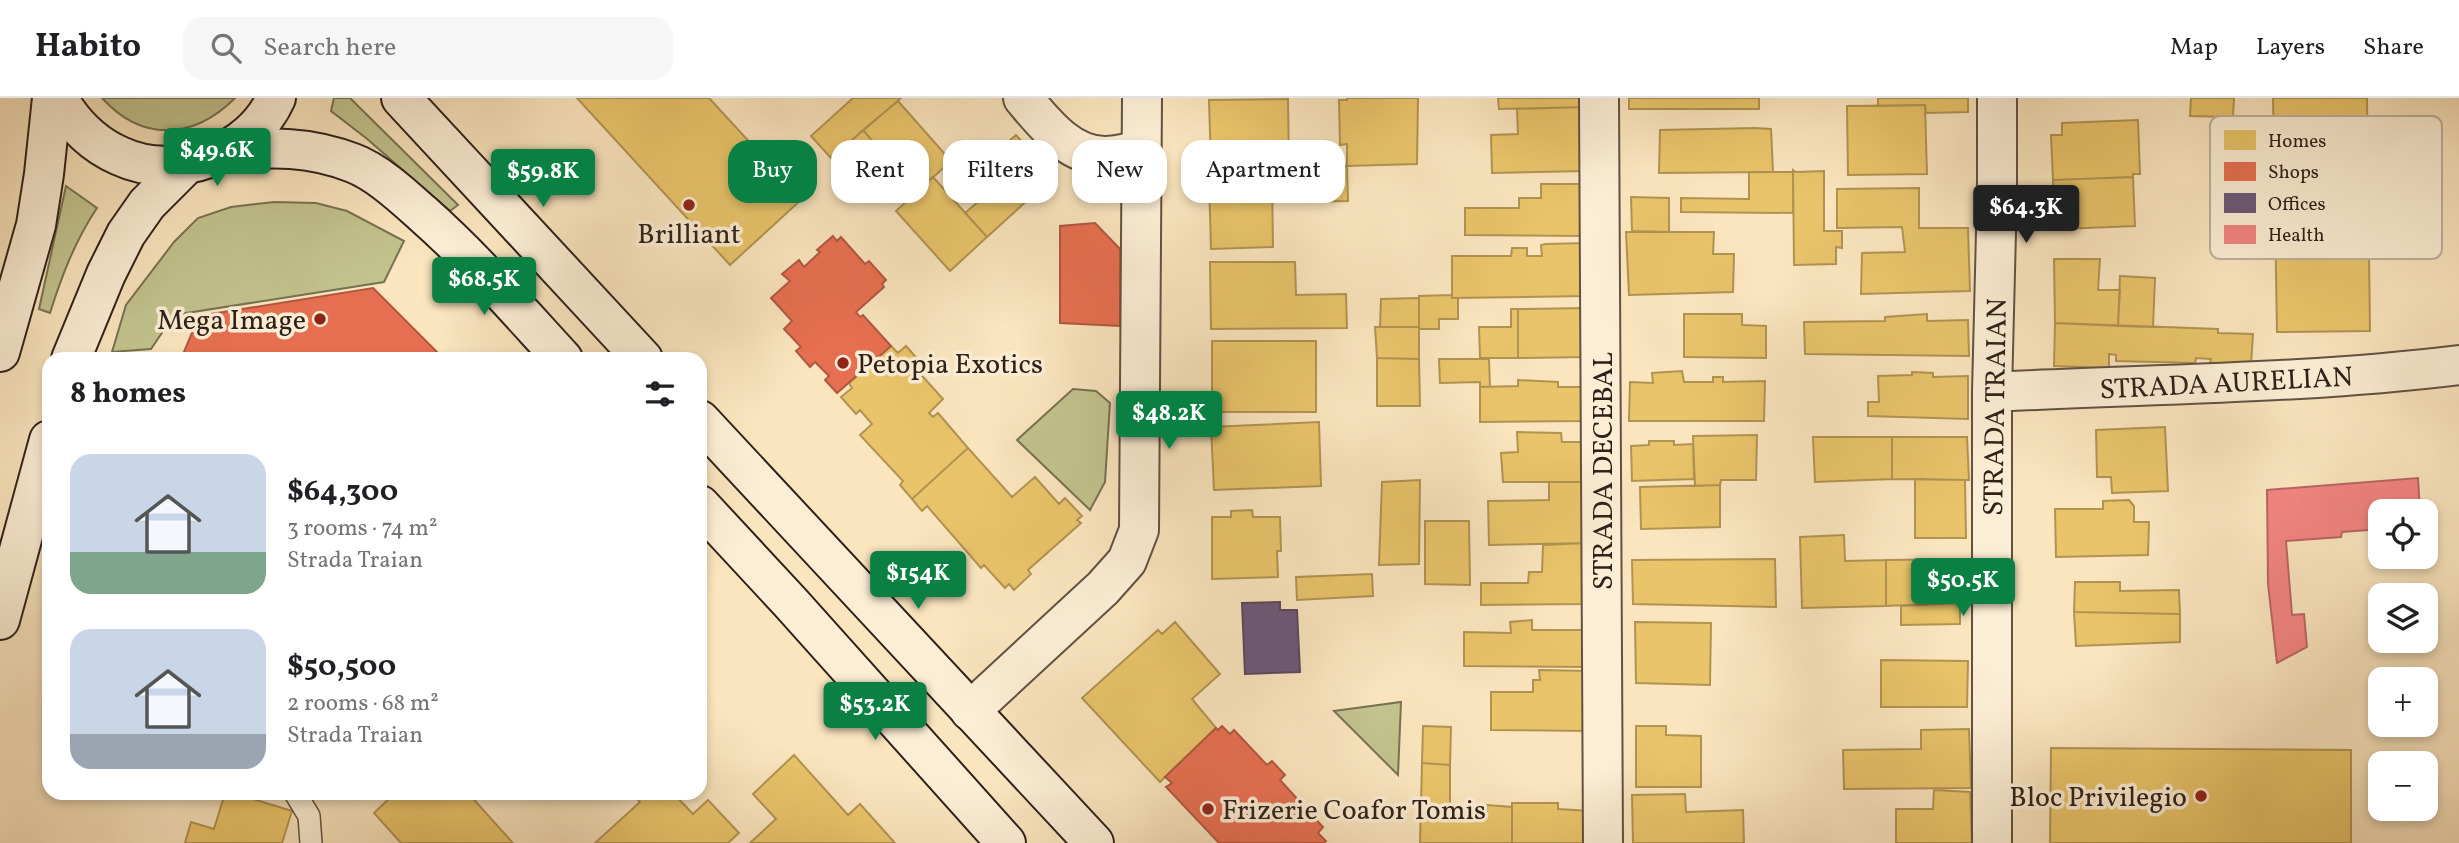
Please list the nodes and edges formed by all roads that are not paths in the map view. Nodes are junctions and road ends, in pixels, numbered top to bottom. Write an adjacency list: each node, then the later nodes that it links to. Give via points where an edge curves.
1 (55, 98): 11 (street, via 93,141 121,157 153,165); 13 (street, via 36,225)
2 (276, 98): 10 (street, via 262,122)
3 (401, 98): 16 (street)
4 (1023, 98): 9 (street, via 1053,133)
5 (1142, 98): 8 (street)
6 (1599, 98): 28 (street, STRADA DECEBAL)
7 (1997, 98): 18 (street, STRADA TRAIAN)
8 (1142, 140)
9 (1072, 146)
10 (227, 150): 11 (street); 15 (street, via 281,147 325,153 357,164 400,192 449,236)
11 (186, 165): 14 (street, via 147,204 126,234)
12 (1142, 203): 23 (street, via 1139,530 1128,561 1104,588)
13 (0, 352)
14 (74, 352)
15 (557, 352)
16 (637, 352)
17 (2459, 365): 18 (street, STRADA AURELIAN, via 2300,380)
18 (1993, 392): 29 (street, STRADA TRAIAN)
19 (707, 428): 23 (street)
20 (42, 466): 22 (street)
21 (707, 512): 26 (street)
22 (0, 620)
23 (970, 710): 27 (street)
24 (299, 800): 25 (lane, via 309,816)
25 (311, 843)
26 (1006, 843)
27 (1094, 843)
28 (1603, 843)
29 (1992, 843)

